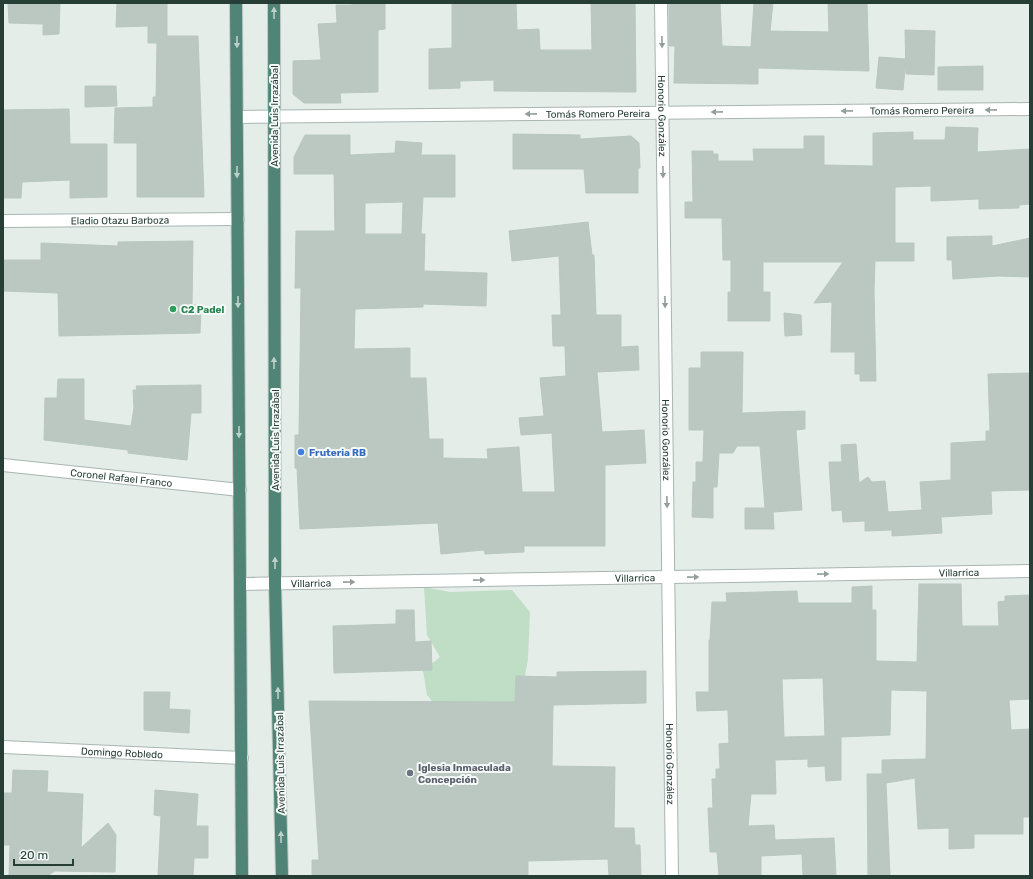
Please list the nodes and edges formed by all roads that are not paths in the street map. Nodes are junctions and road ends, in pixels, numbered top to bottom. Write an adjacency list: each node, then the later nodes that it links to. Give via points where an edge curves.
1 (236, 3): 6 (highway, one-way to 6)
2 (274, 3): 7 (highway, Avenida Luis Irrazábal, one-way to 2)
3 (661, 3): 5 (street, Honorio González, one-way to 5)
4 (1030, 109): 5 (street, Tomás Romero Pereira, one-way to 5)
5 (662, 113): 7 (street, Tomás Romero Pereira, one-way to 7); 13 (street, Honorio González, one-way to 13)
6 (237, 117): 7 (street, Tomás Romero Pereira); 8 (highway, one-way to 8)
7 (274, 117): 14 (highway, Avenida Luis Irrazábal, one-way to 7)
8 (238, 219): 9 (street, Eladio Otazu Barboza); 11 (highway, one-way to 11)
9 (3, 221)
10 (3, 465): 11 (street, Coronel Rafael Franco)
11 (240, 490): 15 (highway)
12 (1030, 571): 13 (street, Villarrica, one-way to 12)
13 (668, 577): 14 (street, Villarrica, one-way to 13); 20 (street, Honorio González)
14 (275, 583): 15 (street, Villarrica); 19 (highway, Avenida Luis Irrazábal, one-way to 14)
15 (240, 584): 17 (highway)
16 (3, 747): 17 (street, Domingo Robledo)
17 (242, 758): 18 (highway)
18 (242, 876)
19 (282, 876)
20 (672, 876)

